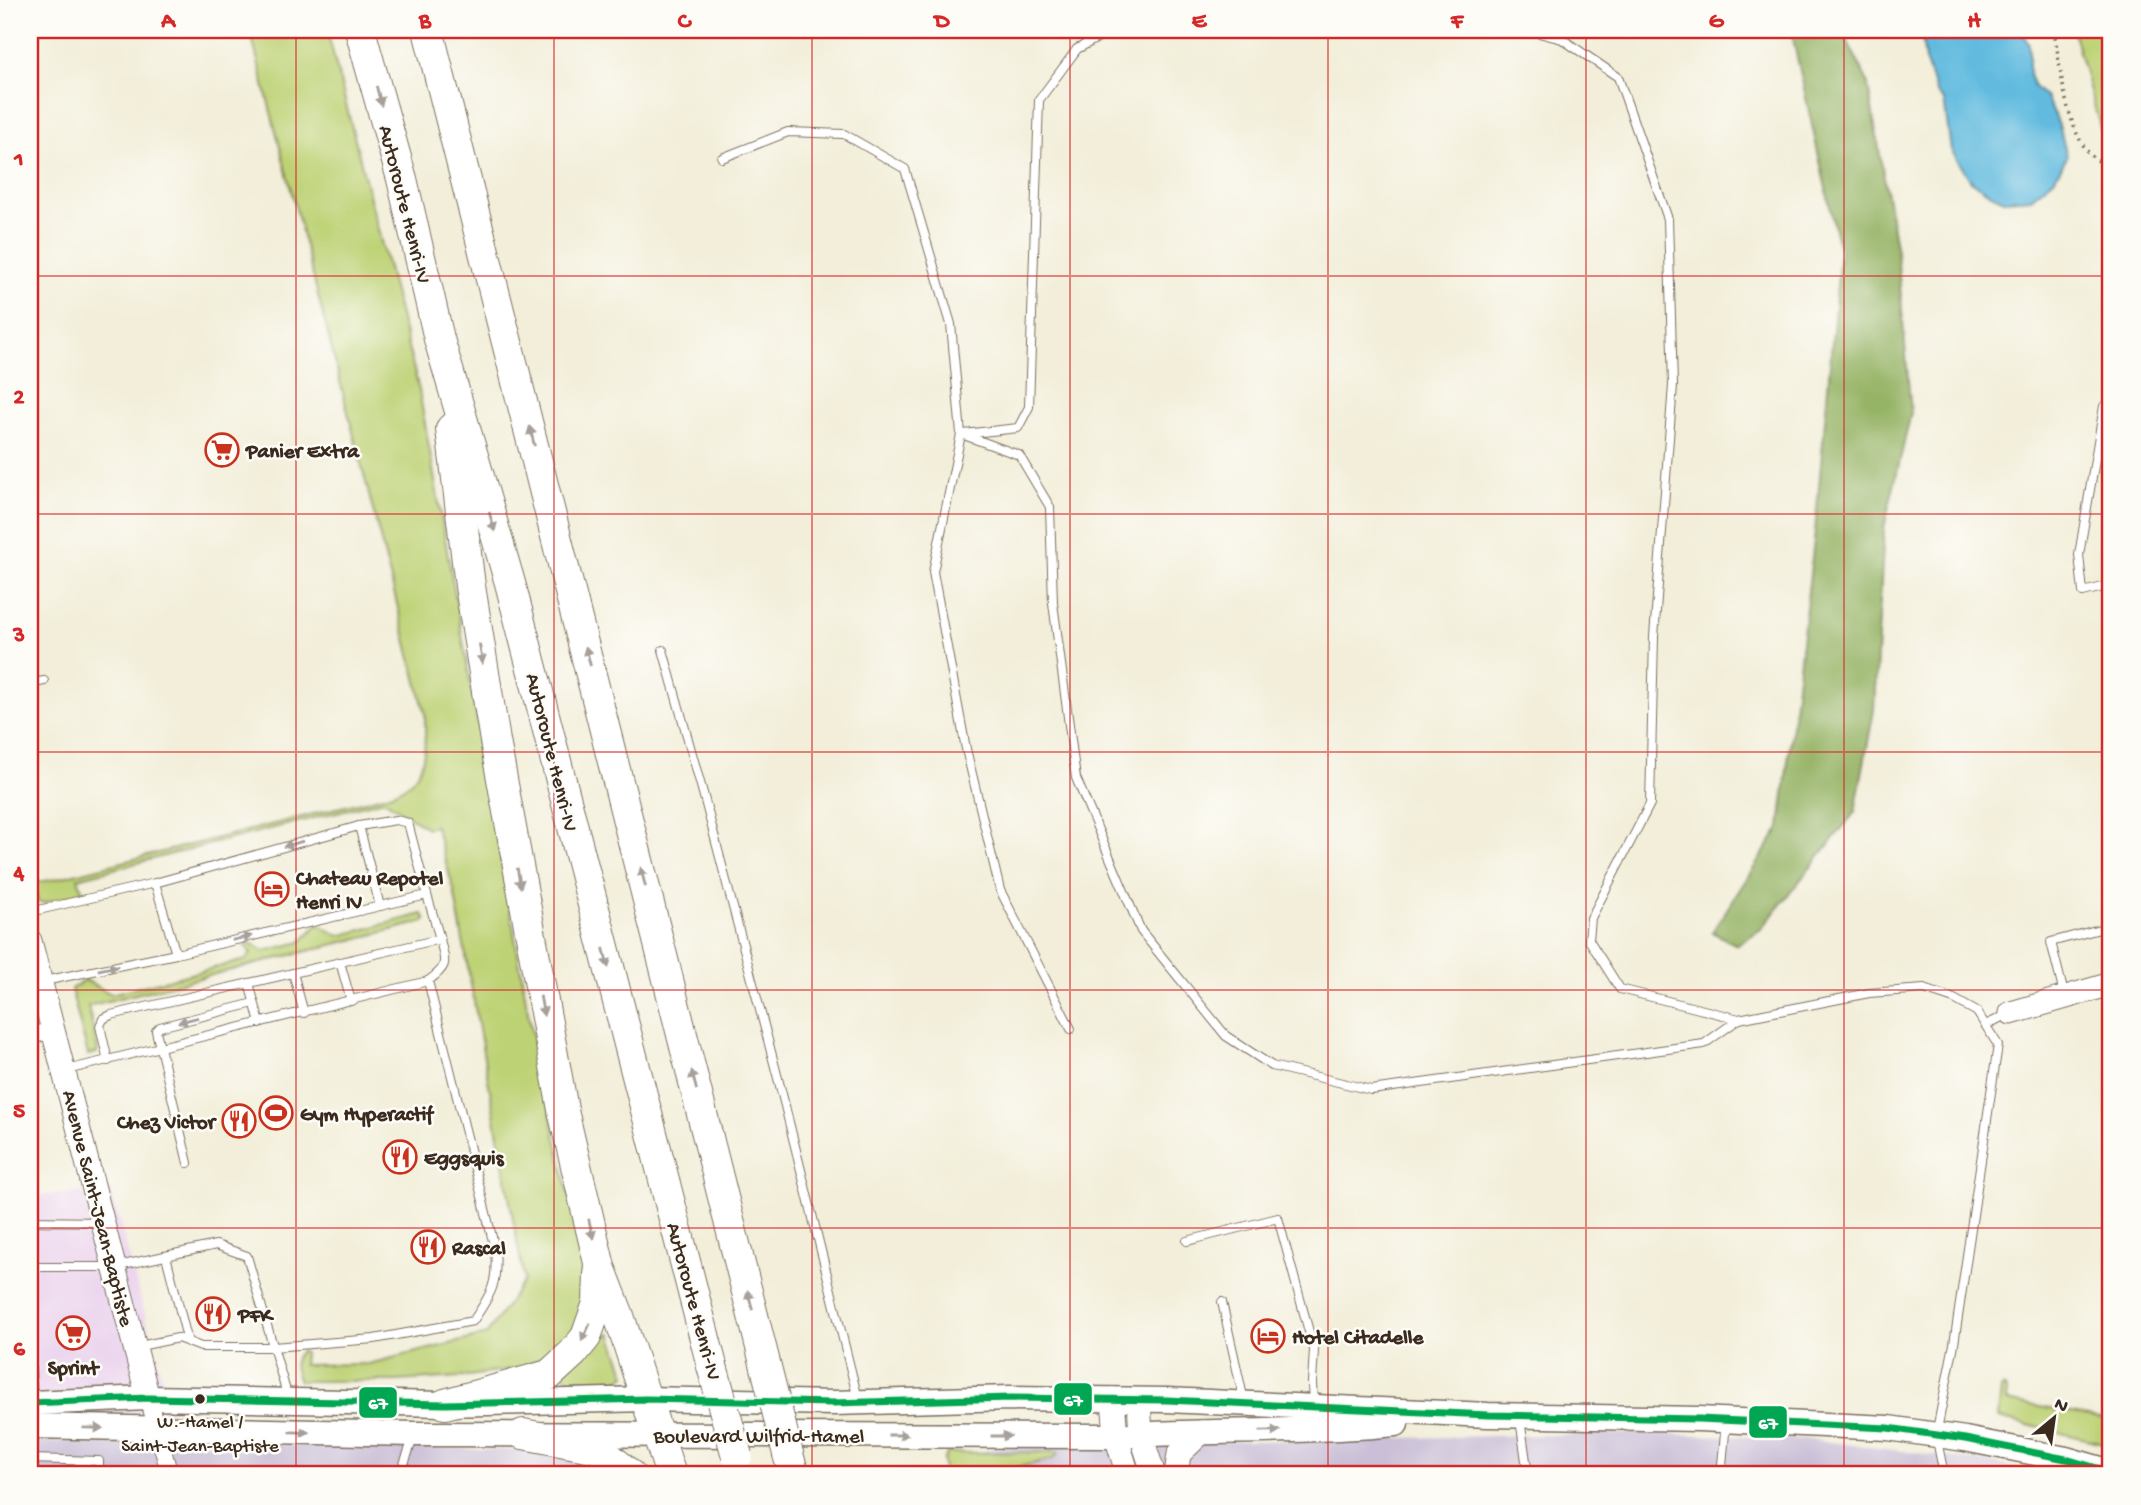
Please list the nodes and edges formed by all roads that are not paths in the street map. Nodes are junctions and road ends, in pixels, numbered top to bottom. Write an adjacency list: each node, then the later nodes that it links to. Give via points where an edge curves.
1 (360, 30): 8 (highway, Autoroute Henri-IV, one-way to 8, via 402,179)
2 (428, 30): 7 (highway)
3 (442, 30): 7 (highway)
4 (1112, 30): 10 (lane, via 1077,49 1039,100 1029,407 1018,428)
5 (1527, 30): 35 (lane, via 1562,39 1618,77 1668,219 1673,385 1654,637 1650,804 1591,918 1589,940 1620,989)
6 (722, 158): 10 (lane, via 788,132 844,134 905,169 951,324)
7 (470, 188): 79 (highway, one-way to 7, bridge)
8 (439, 339): 51 (highway, one-way to 51, via 495,741 551,1051); 80 (highway, Autoroute Henri-IV, one-way to 80, bridge, via 510,583)
9 (2104, 406): 11 (lane, via 2078,555 2083,592)
10 (961, 434): 35 (lane, via 1019,455 1050,507 1053,603 1076,778 1141,931 1226,1036 1272,1066 1371,1090 1704,1044); 38 (lane, via 933,572 965,749 1000,890)
11 (2111, 585)
12 (663, 650): 62 (lane)
13 (44, 681): 14 (lane)
14 (30, 684)
15 (359, 826): 16 (lane, one-way to 16); 17 (lane, via 396,820 408,823); 18 (lane)
16 (155, 883): 19 (lane); 23 (lane)
17 (427, 895): 18 (lane); 21 (lane)
18 (380, 906): 23 (lane, one-way to 18)
19 (30, 912)
20 (2111, 926): 30 (lane, via 2051,942)
21 (440, 939): 24 (lane); 26 (lane, via 444,965)
22 (30, 941): 27 (street, Avenue Saint-Jean-Baptiste)
23 (176, 954): 27 (lane, one-way to 23)
24 (340, 962): 25 (lane); 31 (lane)
25 (293, 973): 28 (lane); 33 (lane)
26 (428, 981): 31 (lane); 55 (lane, via 495,1249 497,1268 491,1294 473,1321 374,1339)
27 (41, 982): 39 (street, Avenue Saint-Jean-Baptiste)
28 (248, 983): 32 (lane); 42 (lane, via 103,1019 100,1026)
29 (2111, 984): 30 (street)
30 (2065, 997): 34 (street)
31 (351, 1001): 33 (lane)
32 (254, 1003): 36 (lane); 41 (lane, one-way to 41, via 160,1027 156,1031)
33 (304, 1013): 36 (lane)
34 (2011, 1013): 37 (lane)
35 (1739, 1019): 37 (lane, via 1869,993 1924,989 1977,1012)
36 (260, 1023): 41 (lane)
37 (1986, 1025): 77 (lane, via 1998,1045 1997,1055)
38 (1071, 1029)
39 (53, 1030): 40 (street); 43 (street, Avenue Saint-Jean-Baptiste)
40 (30, 1036)
41 (159, 1048): 42 (lane); 44 (lane)
42 (108, 1060): 43 (lane)
43 (64, 1071): 46 (street, Avenue Saint-Jean-Baptiste)
44 (188, 1163)
45 (30, 1221): 46 (lane)
46 (103, 1222): 50 (street, Avenue Saint-Jean-Baptiste)
47 (1187, 1241): 65 (lane, via 1278,1218 1314,1350)
48 (166, 1256): 50 (lane); 53 (lane); 55 (lane, via 216,1245 247,1256)
49 (30, 1267): 50 (lane)
50 (114, 1267): 54 (street, Avenue Saint-Jean-Baptiste)
51 (600, 1267): 58 (highway); 63 (highway, one-way to 63, via 598,1303 586,1337 549,1375)
52 (1222, 1302): 64 (lane)
53 (188, 1342): 54 (lane, via 178,1339); 55 (lane, via 201,1347)
54 (135, 1347): 57 (street, Avenue Saint-Jean-Baptiste)
55 (273, 1347): 61 (lane)
56 (30, 1356): 66 (lane)
57 (148, 1398): 61 (main road, Boulevard Wilfrid-Hamel); 66 (main road, Boulevard Wilfrid-Hamel); 70 (street, Avenue Saint-Jean-Baptiste)
58 (646, 1399): 62 (main road, Boulevard Wilfrid-Hamel); 63 (main road, Boulevard Wilfrid-Hamel); 74 (highway)
59 (1113, 1399): 60 (main road, Boulevard Wilfrid-Hamel); 62 (main road, Boulevard Wilfrid-Hamel); 76 (street)
60 (1139, 1399): 64 (main road, Boulevard Wilfrid-Hamel); 75 (street)
61 (289, 1401): 63 (main road, Boulevard Wilfrid-Hamel)
62 (859, 1402)
63 (445, 1404)
64 (1245, 1404): 65 (main road, Boulevard Wilfrid-Hamel)
65 (1314, 1408): 67 (main road, Boulevard Wilfrid-Hamel)
66 (31, 1411): 70 (main road, Boulevard Wilfrid-Hamel, one-way to 70)
67 (1488, 1415): 68 (main road, Boulevard Wilfrid-Hamel); 71 (main road, Boulevard Wilfrid-Hamel, one-way to 67, via 1341,1429)
68 (1520, 1416): 69 (main road, Boulevard Wilfrid-Hamel); 90 (lane)
69 (1727, 1420): 77 (main road, Boulevard Wilfrid-Hamel, via 1888,1428); 91 (lane)
70 (157, 1429): 72 (main road, Boulevard Wilfrid-Hamel, one-way to 72); 83 (street, Avenue Saint-Jean-Baptiste)
71 (1202, 1432): 75 (main road, Boulevard Wilfrid-Hamel); 89 (street, via 1179,1454)
72 (415, 1434): 73 (main road, Boulevard Wilfrid-Hamel); 84 (lane)
73 (523, 1434): 74 (main road, Boulevard Wilfrid-Hamel); 85 (highway, via 598,1448)
74 (658, 1434): 76 (main road, Boulevard Wilfrid-Hamel, one-way to 76); 86 (highway)
75 (1141, 1435): 76 (main road, Boulevard Wilfrid-Hamel); 88 (street)
76 (1115, 1436): 87 (street)
77 (1936, 1436): 81 (main road, Boulevard Wilfrid-Hamel, via 2066,1459); 92 (lane)
78 (32, 1462): 82 (lane, via 99,1461)
79 (791, 1464)
80 (739, 1466)
81 (2111, 1472)
82 (99, 1475)
83 (170, 1475)
84 (400, 1475)
85 (630, 1475)
86 (671, 1475)
87 (1128, 1475)
88 (1154, 1475)
89 (1176, 1475)
90 (1528, 1475)
91 (1721, 1475)
92 (1944, 1475)

